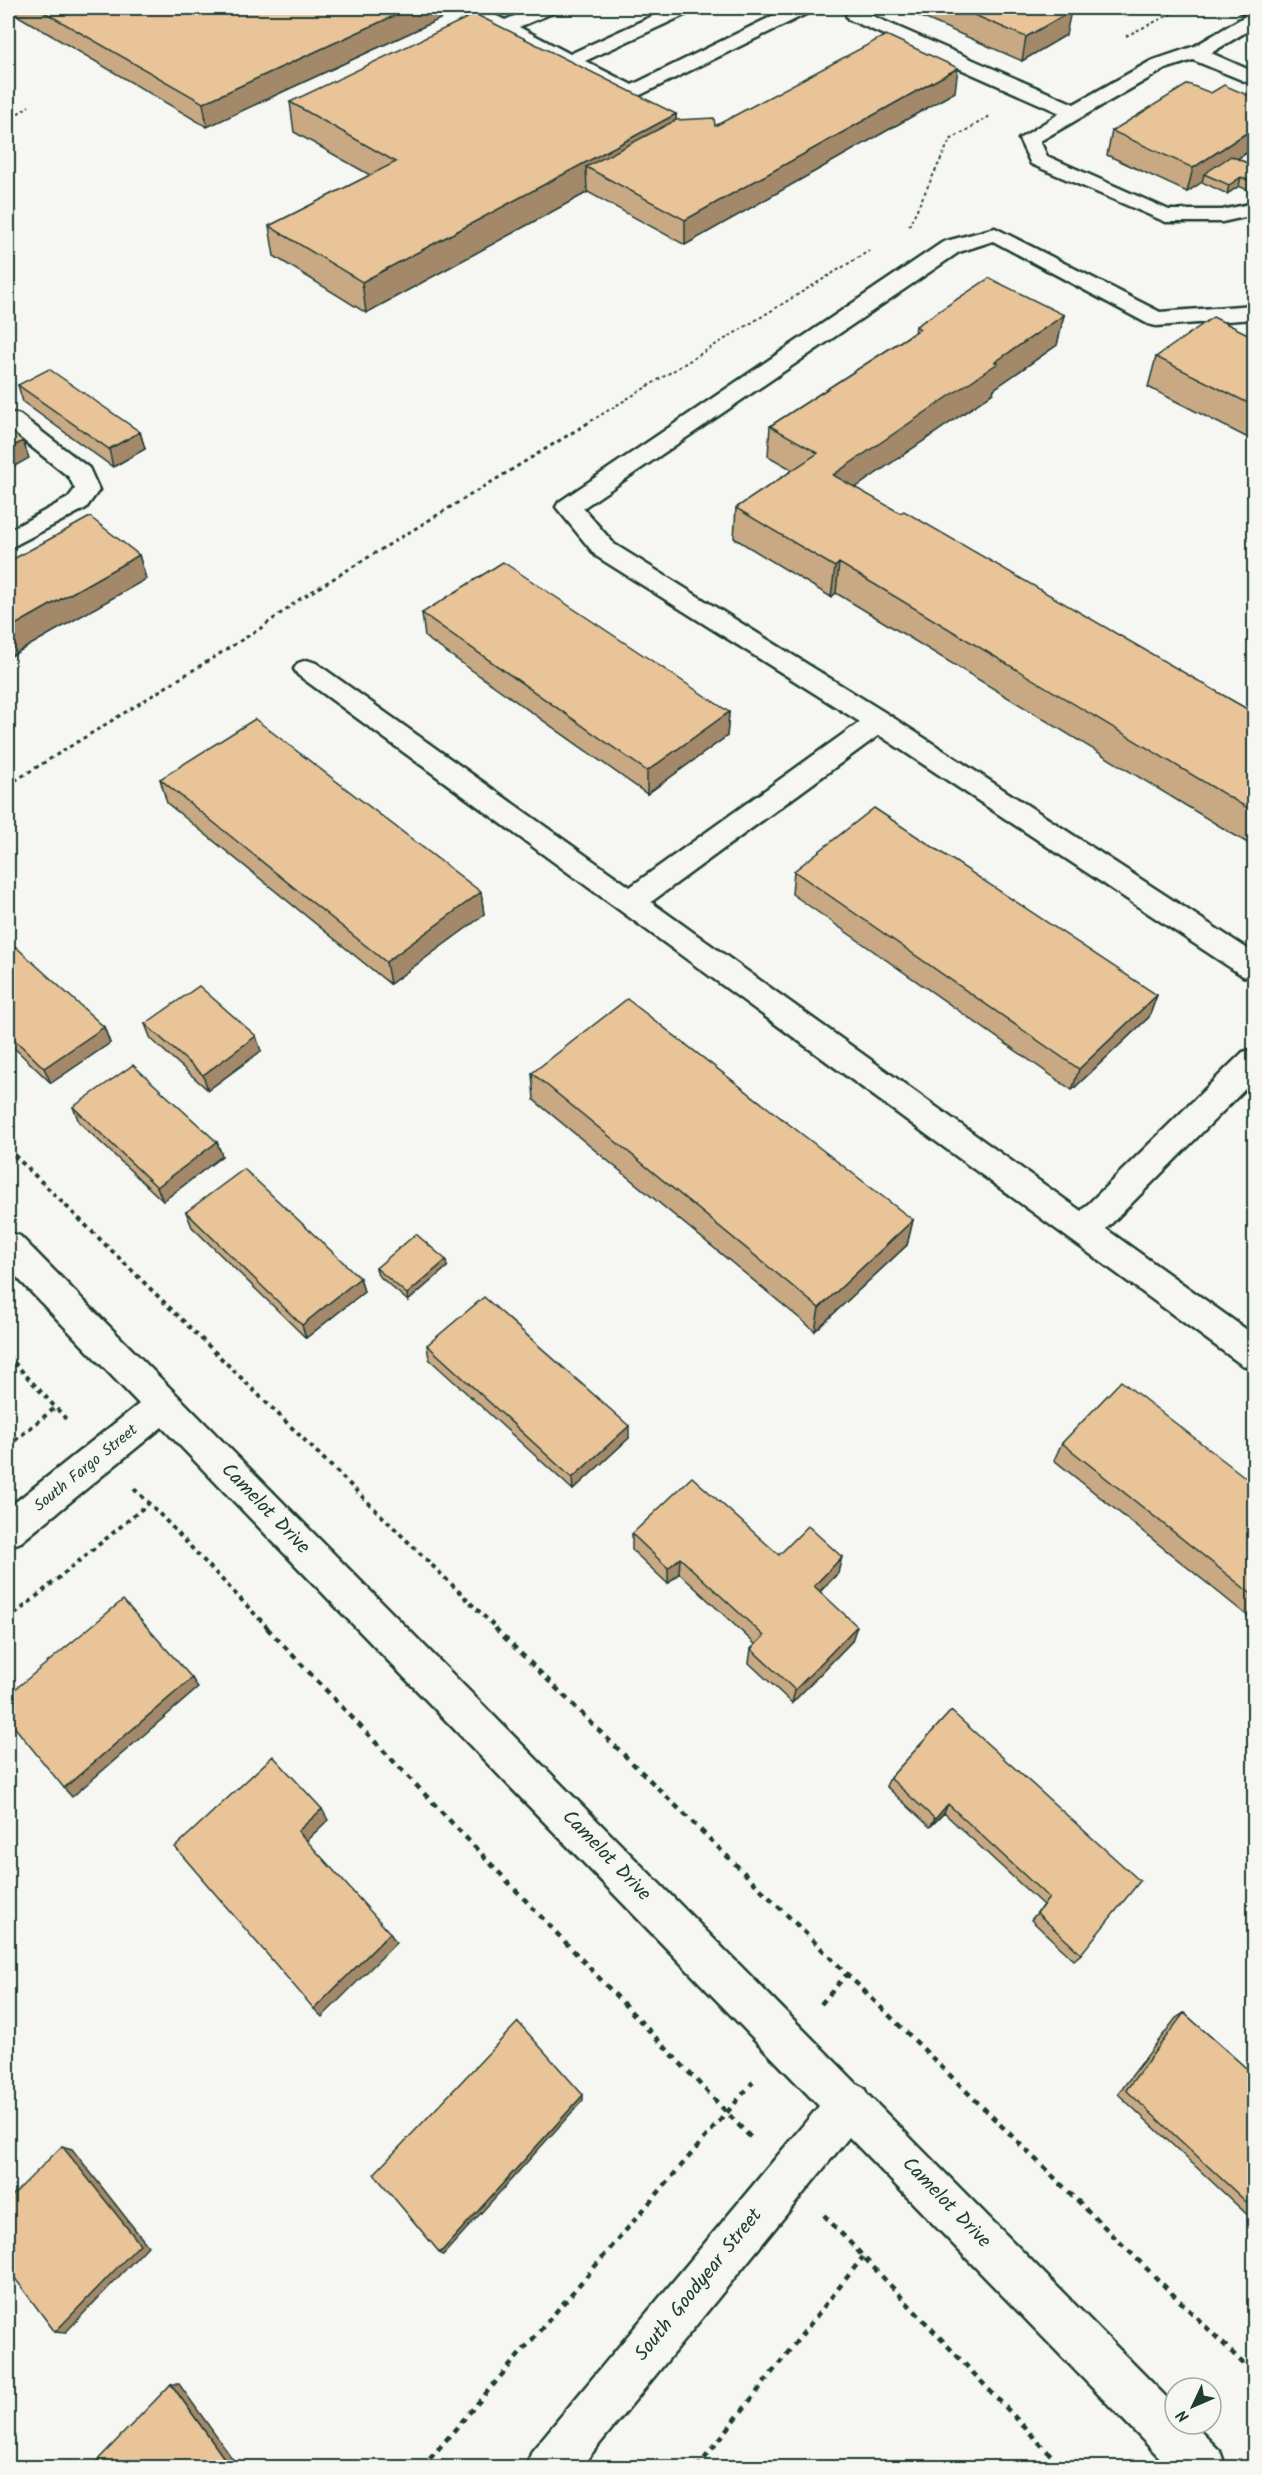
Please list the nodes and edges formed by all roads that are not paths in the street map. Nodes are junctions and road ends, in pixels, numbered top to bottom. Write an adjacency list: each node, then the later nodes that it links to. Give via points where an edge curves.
1 (467, 8): 7 (street)
2 (548, 8): 7 (street)
3 (684, 8): 9 (street)
4 (803, 8): 9 (street, via 632,93)
5 (854, 10): 11 (street)
6 (1252, 11): 8 (street)
7 (504, 27): 9 (street)
8 (1194, 53): 10 (street); 11 (street, via 1158,65)
9 (570, 61)
10 (1254, 79)
11 (1075, 112): 12 (street, via 1029,139 1038,160 1166,216 1222,216)
12 (1254, 209)
13 (1254, 312): 17 (street, via 1156,319 995,234 951,247 568,507 605,549)
14 (12, 420): 15 (street, via 80,472 87,490 77,503)
15 (8, 541)
16 (307, 669): 18 (street)
17 (879, 722): 18 (street); 19 (street)
18 (630, 902): 21 (street)
19 (1254, 968)
20 (1254, 1061): 21 (street)
21 (1083, 1230): 23 (street)
22 (8, 1246): 24 (street, Camelot Drive)
23 (1254, 1354)
24 (164, 1405): 25 (street, South Fargo Street); 26 (street, Camelot Drive)
25 (8, 1530)
26 (849, 2103): 27 (street, South Goodyear Street); 28 (street, Camelot Drive)
27 (549, 2468)
28 (1203, 2468)

